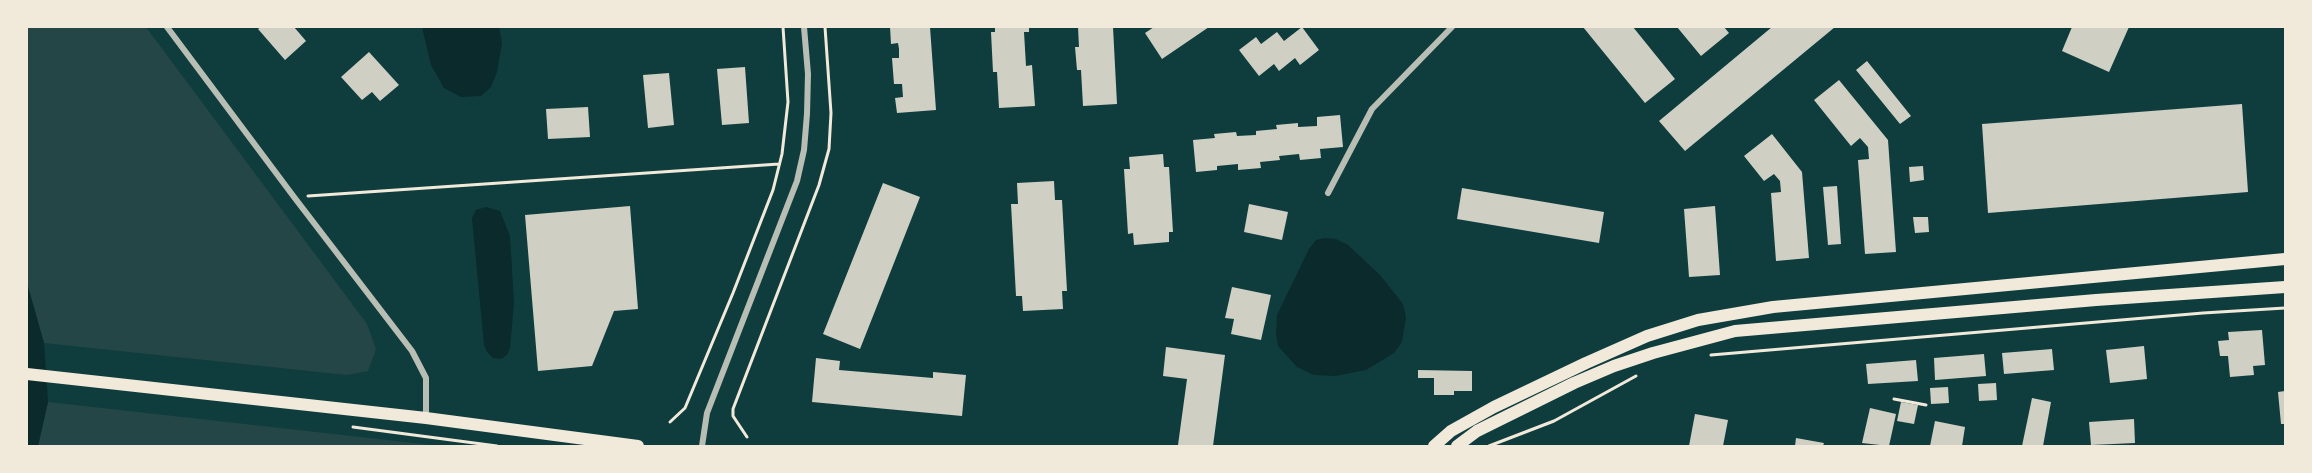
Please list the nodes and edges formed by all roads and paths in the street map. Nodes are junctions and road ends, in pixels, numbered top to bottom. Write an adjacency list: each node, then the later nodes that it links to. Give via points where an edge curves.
1 (167, 27): 8 (street)
2 (783, 27): 6 (path, via 788,102)
3 (804, 27): 21 (street, via 807,114 798,181 707,413)
4 (825, 27): 19 (path, via 831,113 829,149 819,185 733,409 733,416)
5 (1452, 27): 7 (street, via 1372,109)
6 (779, 164): 8 (path); 18 (path, via 769,200 685,408)
7 (1328, 193)
8 (294, 197): 17 (street, via 412,351 426,378)
9 (2285, 259): 22 (main road, via 1773,307 1698,320 1647,336 1586,363 1451,431)
10 (2285, 287): 23 (main road, via 1735,331 1614,366 1478,431)
11 (2285, 308): 12 (path)
12 (1707, 355)
13 (1643, 372): 24 (path, via 1554,421)
14 (27, 374): 17 (main road)
15 (1894, 399): 16 (path)
16 (1926, 405)
17 (426, 418): 20 (main road)
18 (670, 422)
19 (747, 437)
20 (638, 446)
21 (702, 446)
22 (1434, 446)
23 (1457, 446)
24 (1489, 446)

